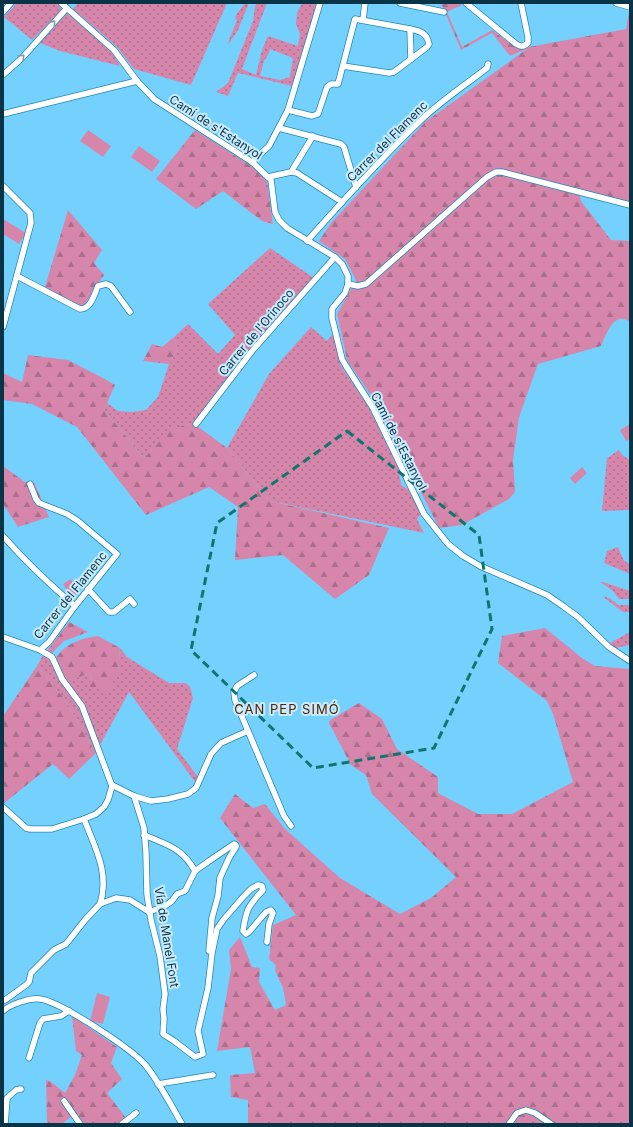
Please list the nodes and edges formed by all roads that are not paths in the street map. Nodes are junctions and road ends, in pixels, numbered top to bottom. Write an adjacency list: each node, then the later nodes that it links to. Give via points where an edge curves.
1 (11, 3): 11 (street)
2 (61, 3): 10 (street, Camí de s'Estanyol)
3 (320, 3): 20 (street)
4 (365, 3): 13 (street)
5 (400, 3): 12 (street)
6 (466, 3): 7 (street, via 520,47 528,43)
7 (521, 3)
8 (616, 3): 9 (street)
9 (630, 7)
10 (66, 8): 18 (street, one-way to 10, via 22,58); 19 (street, Camí de s'Estanyol, via 114,50)
11 (3, 12)
12 (444, 12)
13 (363, 20): 14 (street); 17 (street, via 355,19)
14 (410, 29): 15 (street); 15 (street, via 421,31 429,44)
15 (411, 59): 17 (street, via 392,73)
16 (488, 64): 28 (street, Carrer del Flamenc, via 487,68 417,123)
17 (343, 66): 20 (street, via 338,84 327,87 316,116)
18 (3, 74)
19 (137, 81): 21 (street); 24 (street, Camí de s'Estanyol, via 154,99)
20 (288, 110): 22 (street)
21 (3, 114)
22 (279, 128): 23 (street); 24 (street, via 269,146)
23 (313, 136): 25 (street); 28 (street, via 344,147)
24 (252, 162): 26 (street, Camí de s'Estanyol)
25 (291, 172): 26 (street); 29 (street, via 297,173)
26 (268, 177): 31 (street, via 272,184 276,216 287,228)
27 (3, 186): 33 (street, via 30,213 31,223)
28 (356, 187): 29 (street, Carrer del Flamenc)
29 (342, 202): 31 (street, Carrer del Flamenc)
30 (630, 205): 34 (street, via 496,172 487,177 366,284)
31 (307, 241): 32 (street)
32 (335, 257): 34 (street, via 344,267); 37 (street, Carrer de l'Orinoco, via 252,351)
33 (17, 276): 35 (street, via 80,309 88,307 98,286 106,284 111,286); 36 (street)
34 (348, 284): 45 (street, Camí de s'Estanyol, via 345,293 334,305 332,313 332,323 342,359 373,408 430,523 462,556 547,595 578,618 609,648)
35 (130, 312)
36 (3, 327)
37 (196, 424)
38 (30, 484): 40 (street, Carrer del Flamenc, via 39,503 78,520 117,554)
39 (3, 536): 42 (street, via 48,584)
40 (88, 589): 41 (street, via 109,612 114,612 130,599); 42 (street, Carrer del Flamenc)
41 (134, 604)
42 (75, 606): 44 (street, Carrer del Flamenc, via 49,642)
43 (3, 637): 44 (street)
44 (40, 650): 48 (street, via 52,657 62,679 82,706)
45 (630, 662)
46 (254, 675): 47 (street, via 237,686 234,692)
47 (248, 731): 49 (street, via 221,743 211,754 196,788 188,794 151,801); 52 (street, via 284,816)
48 (112, 785): 49 (street); 51 (street, via 104,807)
49 (134, 796): 53 (street, Vía de Manel Font)
50 (4, 808): 51 (street, via 30,829 52,829)
51 (84, 819): 55 (street, via 102,868 104,879)
52 (291, 826)
53 (144, 835): 54 (street, via 179,851); 56 (street, Vía de Manel Font)
54 (195, 871): 56 (street, via 185,891 177,894 165,906); 58 (street, via 229,847 236,845 220,878 212,918 209,956)
55 (100, 904): 56 (street, via 116,898 130,900); 59 (street, via 66,944 54,950 31,973 26,985)
56 (149, 912): 58 (street, Vía de Manel Font, via 160,956 165,994 163,1034 195,1057 203,1054 198,1031 208,988)
57 (267, 942): 58 (street, via 273,913 271,910 266,912 249,932 243,932 247,910 263,890 262,886 258,885 244,896 217,929)
58 (211, 958)
59 (4, 999): 60 (street)
60 (5, 1009): 61 (street, via 39,998)
61 (69, 1011): 62 (street, via 62,1016 43,1019); 64 (street, via 139,1059)
62 (29, 1058)
63 (213, 1075): 64 (street)
64 (158, 1084): 71 (street)
65 (21, 1089): 68 (street, via 7,1098)
66 (64, 1101): 69 (street)
67 (136, 1113): 70 (street)
68 (5, 1124)
69 (80, 1124)
70 (122, 1124)
71 (182, 1124)
72 (509, 1124): 73 (street, via 517,1113 526,1110)
73 (551, 1124)

